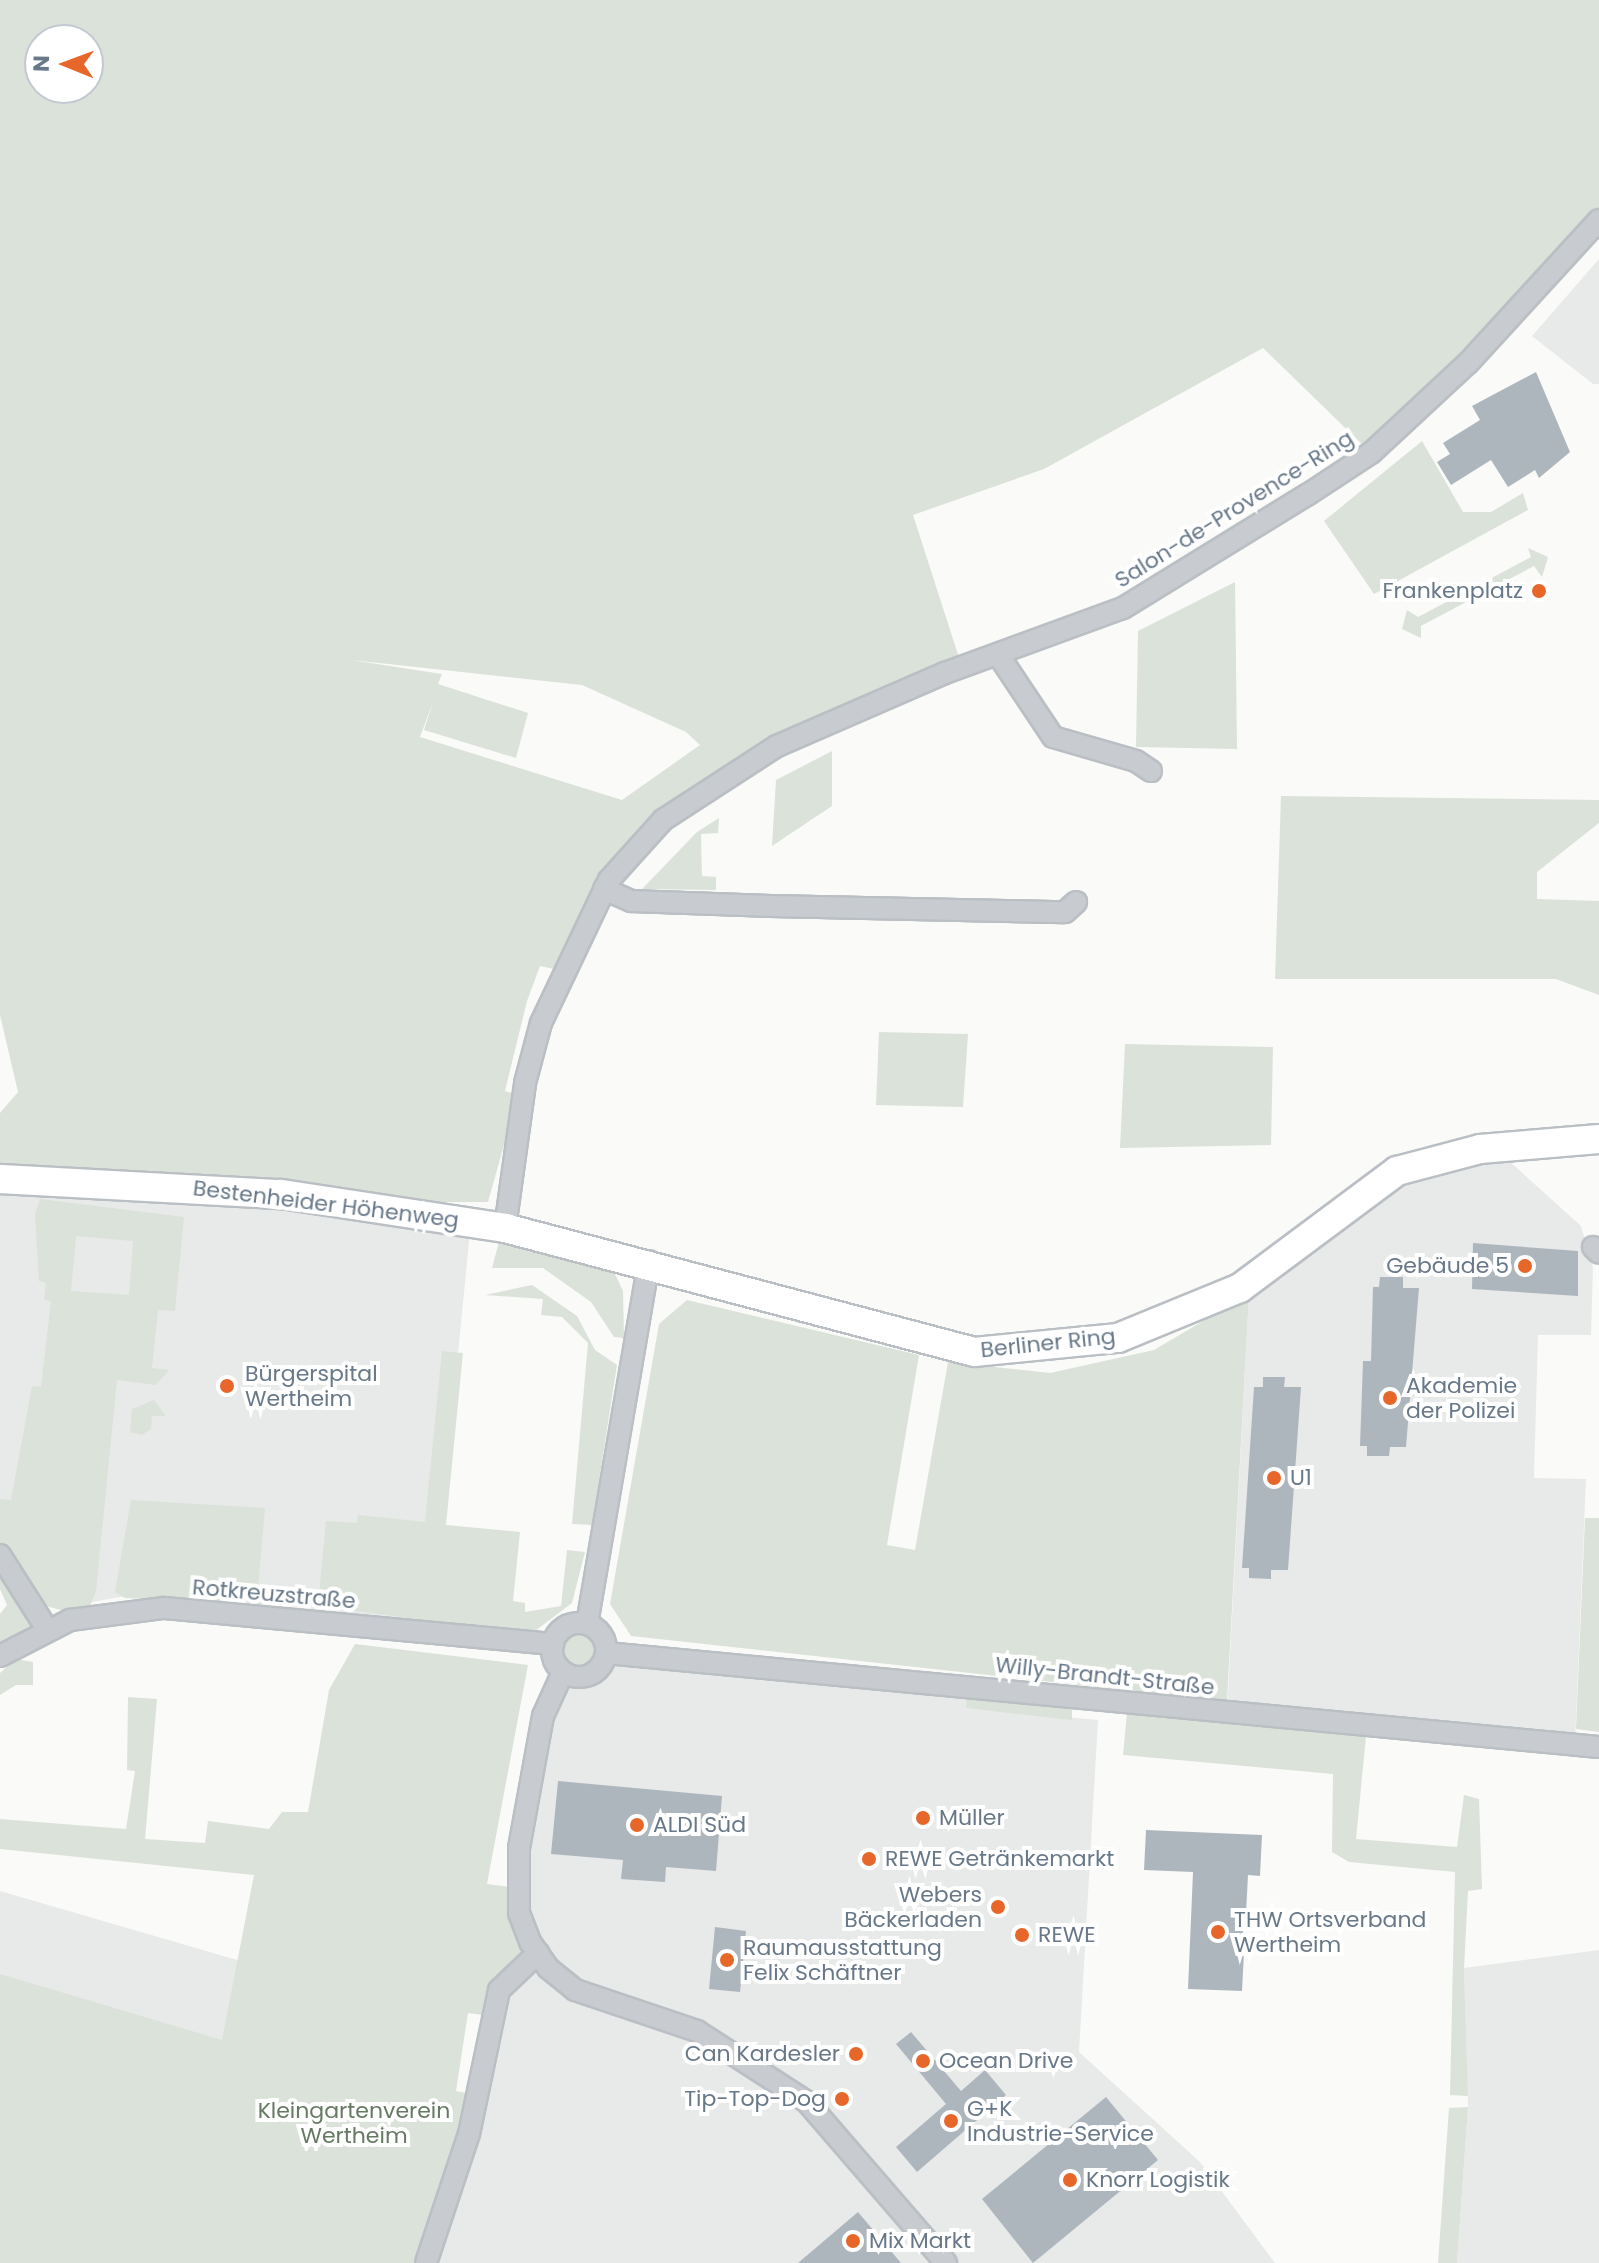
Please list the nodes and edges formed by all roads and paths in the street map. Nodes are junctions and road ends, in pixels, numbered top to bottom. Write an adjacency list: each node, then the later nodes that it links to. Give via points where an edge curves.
1 (1599, 220): 2 (street, Salon-de-Provence-Ring, via 1468,363 1371,453 1123,608)
2 (999, 656): 3 (street, via 1053,737 1136,761); 4 (street, Salon-de-Provence-Ring, via 777,746 663,820)
3 (1151, 771)
4 (604, 889): 5 (street, via 631,901 771,906 1065,912); 8 (street, Salon-de-Provence-Ring, via 541,1023 525,1083)
5 (1076, 902)
6 (1599, 1139): 9 (street, Berliner Ring, via 1480,1149 1397,1171 1240,1288 1118,1338 974,1352)
7 (0, 1179): 8 (street, Bestenheider Höhenweg, via 281,1194)
8 (505, 1228): 9 (street, Bestenheider Höhenweg)
9 (649, 1261): 11 (street)
10 (0, 1555): 12 (street)
11 (587, 1624): 13 (street, via 564,1628); 14 (street, via 602,1635)
12 (47, 1629): 13 (street, Rotkreuzstraße, via 110,1612 164,1608); 15 (street, Rotkreuzstraße)
13 (553, 1644): 16 (street)
14 (606, 1653): 16 (street, via 587,1676); 17 (street, Willy-Brandt-Straße)
15 (0, 1656)
16 (563, 1672): 18 (street, via 543,1716 519,1848 519,1913)
17 (1599, 1747)
18 (538, 1953): 19 (street, via 499,1990 469,2134); 20 (street, via 575,1990 697,2031 807,2102)
19 (426, 2263)
20 (946, 2263)

